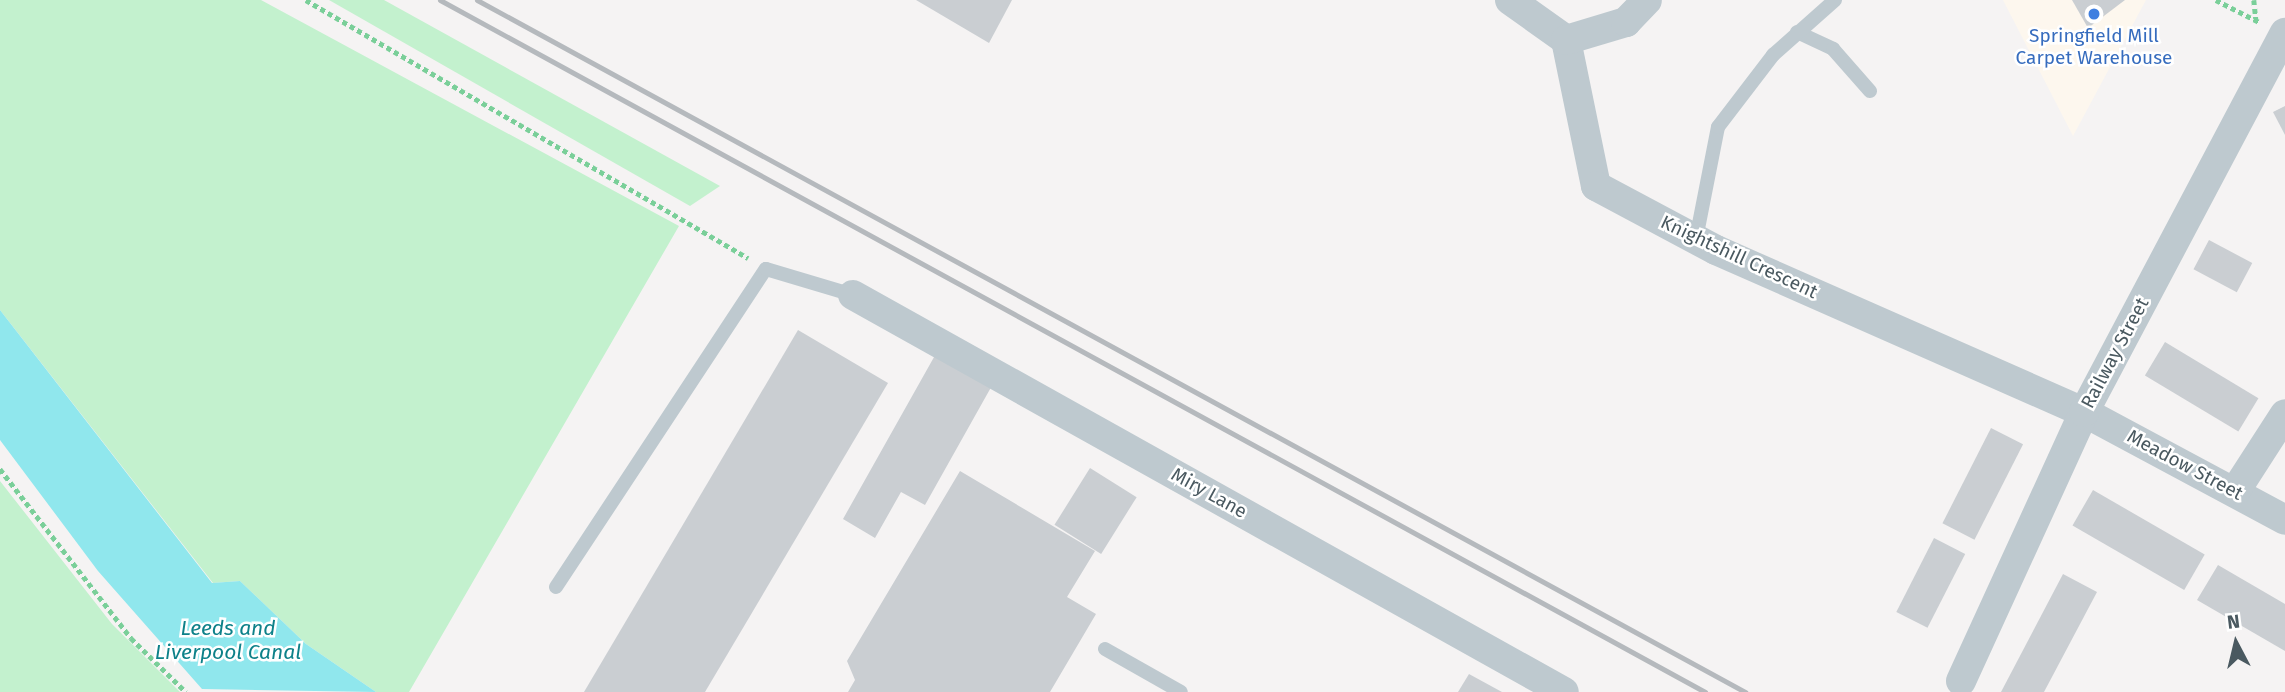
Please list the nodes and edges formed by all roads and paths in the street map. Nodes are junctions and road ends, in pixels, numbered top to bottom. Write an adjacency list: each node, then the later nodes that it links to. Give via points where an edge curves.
1 (306, 0): 12 (path)
2 (1510, 0): 9 (street)
3 (1647, 0): 9 (street, via 1626,22)
4 (1835, 0): 7 (lane)
5 (2216, 0): 6 (path, via 2256,20)
6 (2254, 0)
7 (1797, 32): 10 (lane, via 1833,49); 11 (lane, via 1718,127)
8 (2285, 33): 14 (street, Railway Street)
9 (1566, 40): 11 (street, Knightshill Crescent, via 1596,186)
10 (1870, 91)
11 (1696, 239): 14 (street, Knightshill Crescent)
12 (766, 269): 13 (lane); 19 (lane)
13 (853, 295): 24 (street, Miry Lane)
14 (2084, 412): 17 (street, Meadow Street); 21 (street, Railway Street)
15 (2285, 414): 17 (street)
16 (0, 469): 22 (path, via 131,639)
17 (2236, 490): 18 (street, Meadow Street)
18 (2285, 520)
19 (556, 587)
20 (1105, 649): 23 (lane)
21 (1961, 681)
22 (186, 692)
23 (1181, 692)
24 (1564, 692)

